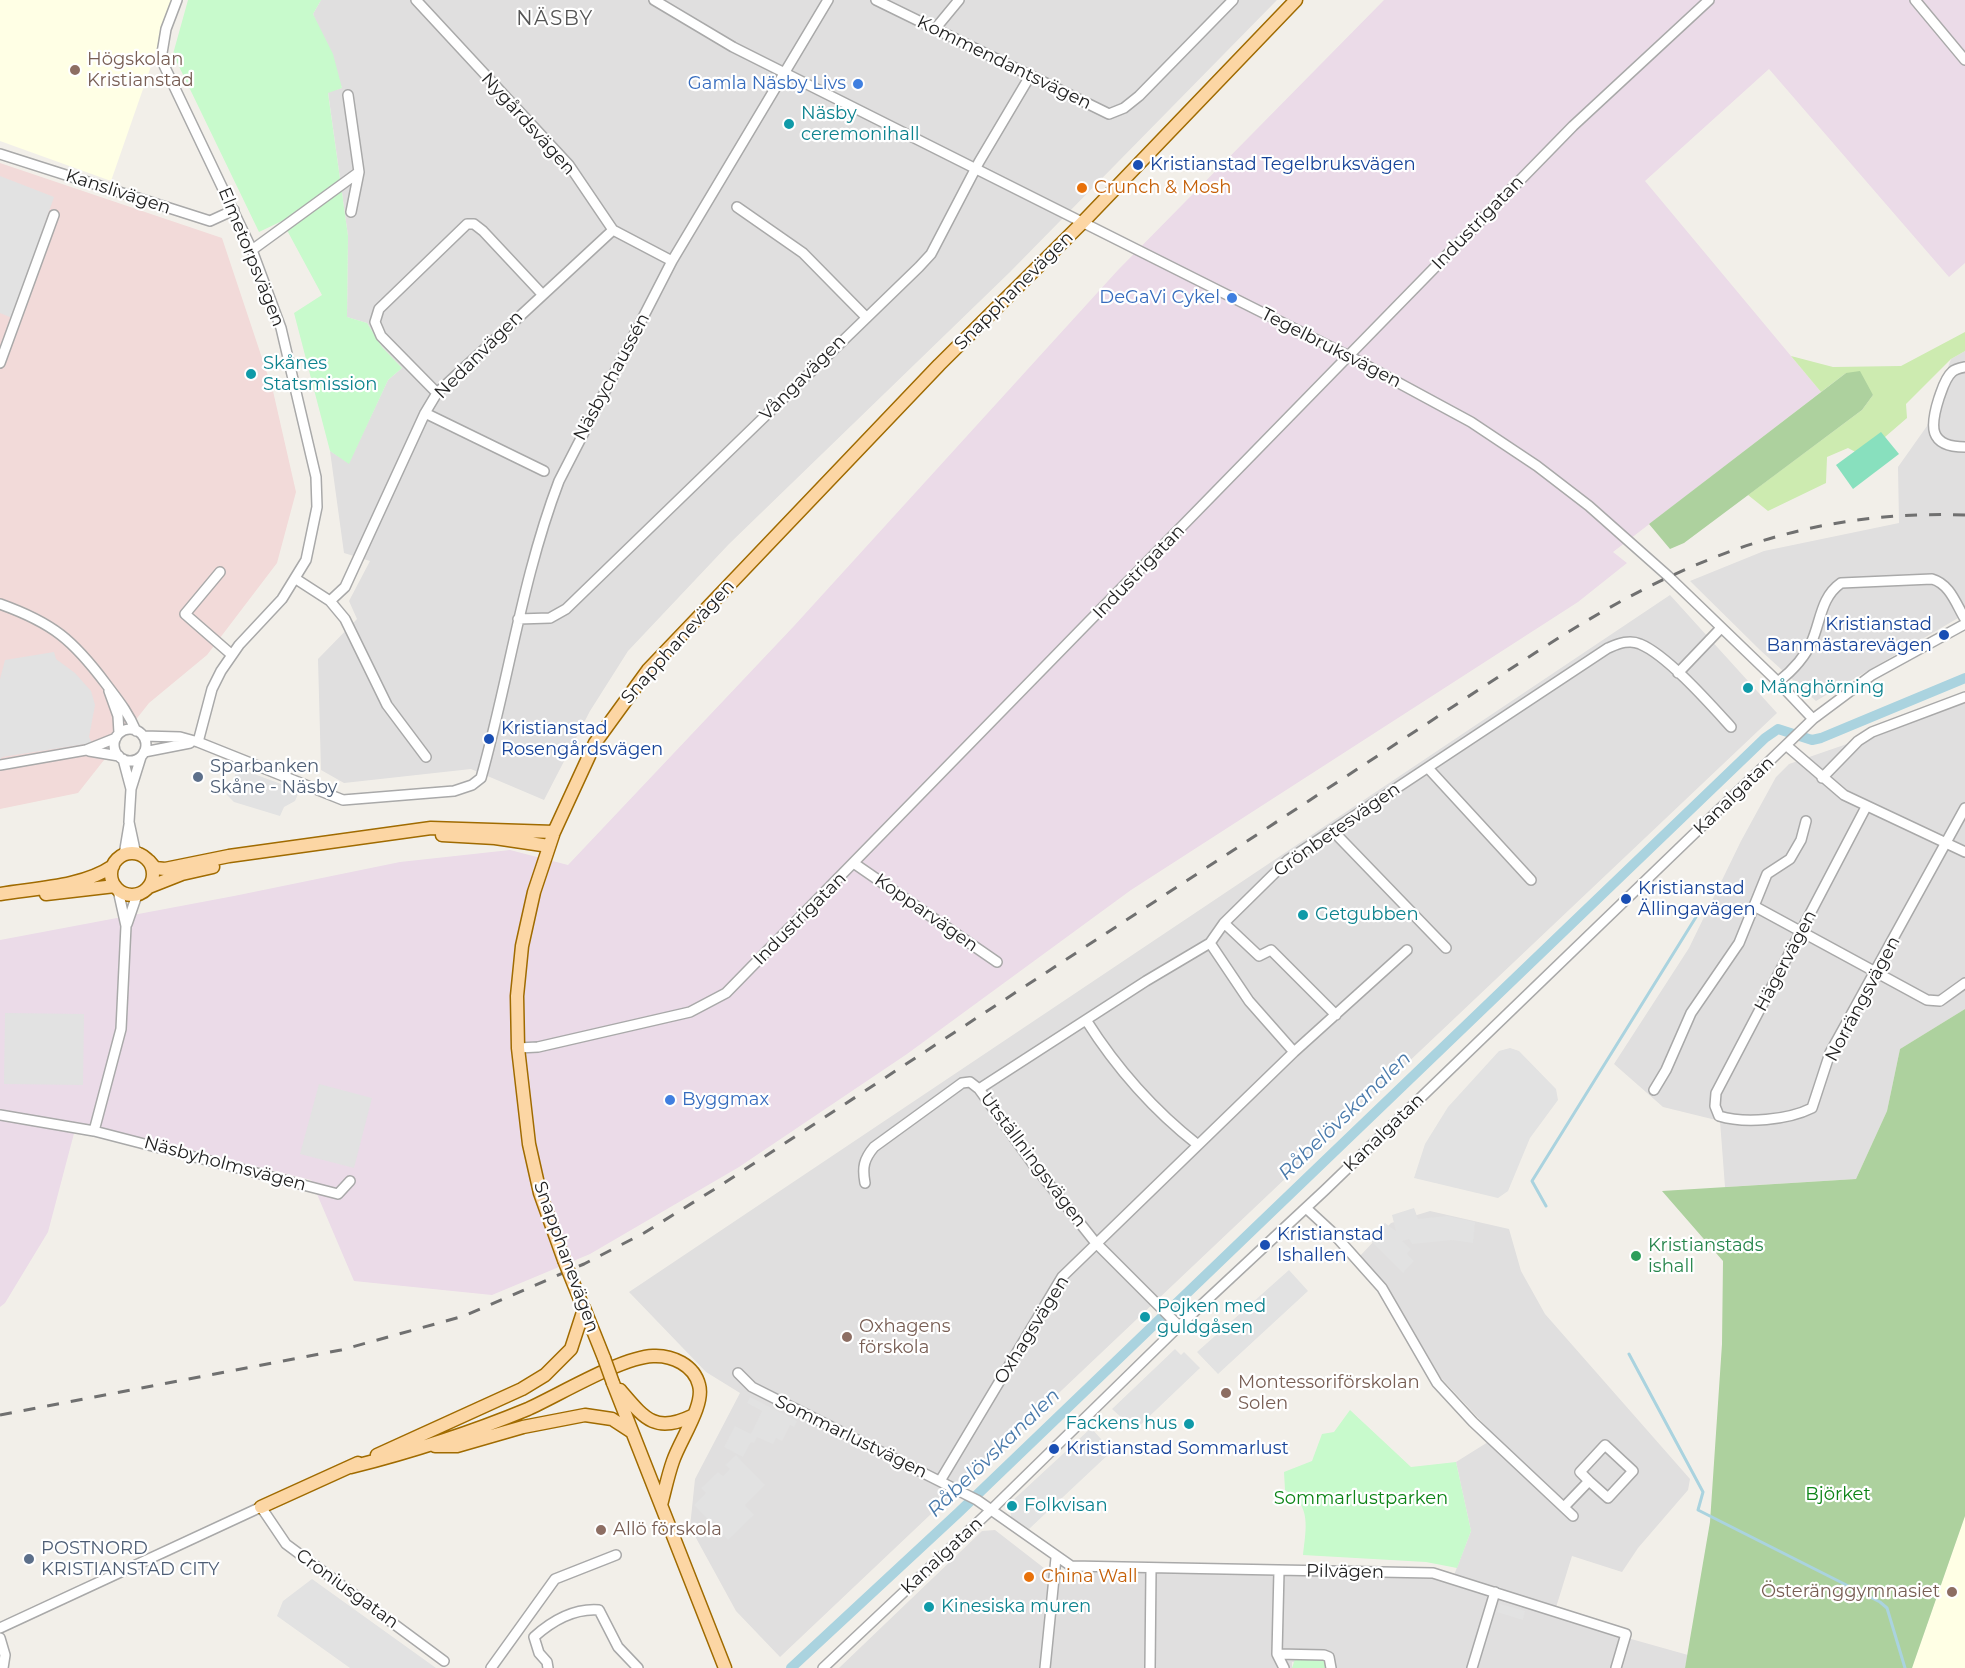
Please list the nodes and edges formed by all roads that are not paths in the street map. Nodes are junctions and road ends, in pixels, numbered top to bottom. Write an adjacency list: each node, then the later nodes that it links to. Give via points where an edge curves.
1 (177, 0): 20 (street, Elmetorpsvägen, via 166,29 161,59)
2 (416, 0): 24 (street, Nygårdsvägen, via 569,165)
3 (654, 0): 13 (street, Tegelbruksvägen)
4 (828, 0): 13 (street, Näsbychaussén)
5 (876, 0): 11 (street, Kommendantsvägen)
6 (959, 0): 11 (street)
7 (1233, 0): 14 (street, Kommendantsvägen, via 1124,108 1109,114)
8 (1296, 0): 23 (main road, Snapphanevägen)
9 (1709, 0): 29 (street, Industrigatan, via 1573,126)
10 (1915, 0): 12 (street)
11 (935, 30): 14 (street, Kommendantsvägen)
12 (1965, 60)
13 (784, 72): 17 (street, Tegelbruksvägen); 26 (street, Näsbychaussén)
14 (1030, 76): 17 (street, Vångavägen)
15 (348, 95): 18 (street)
16 (0, 154): 20 (street, Kanslivägen, via 210,222)
17 (976, 169): 23 (street, Tegelbruksvägen); 28 (street, Vångavägen, via 931,254)
18 (359, 172): 21 (street); 25 (street)
19 (737, 207): 28 (street, via 795,246)
20 (234, 210): 25 (street, Elmetorpsvägen)
21 (351, 212)
22 (54, 215): 30 (street)
23 (1082, 222): 29 (street, Tegelbruksvägen); 68 (main road, Snapphanevägen, via 931,373 648,670 595,743)
24 (613, 230): 26 (street, Nygårdsvägen); 27 (street, Nedanvägen)
25 (252, 250): 37 (street, Elmetorpsvägen, via 281,328 316,477 317,507 306,560)
26 (672, 261): 40 (street, Näsbychaussén, via 559,481)
27 (542, 294): 32 (street, Nedanvägen); 32 (street, via 483,231 467,224 379,309 375,322 381,336)
28 (866, 317): 40 (street, Vångavägen, via 566,609 550,618)
29 (1349, 356): 43 (street, Tegelbruksvägen, via 1471,422 1536,466 1661,570); 76 (street, Industrigatan)
30 (0, 363)
31 (1965, 367): 34 (street, via 1952,372 1932,426 1935,436 1944,444)
32 (437, 393): 33 (street, Nedanvägen)
33 (425, 413): 35 (street); 38 (street, Nedanvägen, via 345,587)
34 (1965, 447)
35 (544, 471)
36 (220, 573): 44 (street, via 185,614)
37 (296, 579): 38 (street); 44 (street, Elmetorpsvägen)
38 (330, 601): 57 (street, via 345,619 387,705)
39 (0, 604): 47 (street, via 54,628 74,643)
40 (518, 619): 53 (street, Näsbychaussén, via 482,773 472,785 454,791 343,800)
41 (1965, 619): 46 (street, via 1947,588 1932,579 1841,583 1826,599 1806,653)
42 (1965, 624): 49 (street, Kanalgatan, via 1872,675)
43 (1721, 628): 45 (street); 46 (street, Tegelbruksvägen)
44 (232, 655): 53 (street, Elmetorpsvägen, via 212,689)
45 (1678, 673): 50 (street, Grönbetesvägen); 60 (street, Grönbetesvägen, via 1640,643 1626,641 1608,648)
46 (1779, 682): 49 (street, Tegelbruksvägen)
47 (106, 683): 51 (street); 52 (street, via 118,716)
48 (1963, 699): 61 (street, via 1872,732)
49 (1814, 719): 54 (street, Kanalgatan)
50 (1731, 727)
51 (139, 733): 52 (street, via 127,729); 53 (street); 56 (street, via 146,744)
52 (117, 736): 55 (street); 58 (street, via 114,748)
53 (198, 742): 56 (street, via 166,746)
54 (1791, 742): 61 (street); 106 (street, Kanalgatan)
55 (86, 750): 58 (street); 59 (street)
56 (142, 755): 58 (street, via 135,760); 62 (street)
57 (426, 757)
58 (121, 758): 62 (street)
59 (0, 765)
60 (1428, 768): 67 (street, Grönbetesvägen); 78 (street)
61 (1822, 778): 63 (street)
62 (131, 789): 66 (street)
63 (1866, 807): 70 (street); 87 (street, Hägervägen)
64 (1965, 808): 70 (street, Norrängsvägen)
65 (1806, 821): 84 (street, via 1795,851 1790,859 1767,874)
66 (129, 822): 74 (street); 75 (street, via 135,850)
67 (1332, 830): 85 (street, Grönbetesvägen, via 1288,860); 89 (street)
68 (554, 832): 69 (main road, via 431,828); 72 (main road, Snapphanevägen)
69 (390, 833): 71 (main road); 72 (main road, via 495,838)
70 (1946, 843): 73 (street); 92 (street, Norrängsvägen)
71 (305, 845): 75 (main road, via 165,869 155,868); 79 (main road, via 182,874)
72 (549, 846): 96 (main road, Snapphanevägen, via 522,946 517,996)
73 (1965, 852)
74 (124, 855): 75 (main road, via 138,854); 77 (main road)
75 (147, 859): 79 (main road, via 154,874)
76 (855, 864): 91 (street, Kopparvägen); 96 (street, Industrigatan, via 726,993 711,1003 690,1012 538,1047)
77 (112, 866): 80 (main road); 81 (main road, via 83,879)
78 (1531, 880)
79 (149, 887): 82 (main road)
80 (116, 888): 82 (main road, via 123,894); 83 (main road, via 86,888); 86 (street)
81 (0, 894)
82 (137, 895): 86 (street)
83 (0, 901)
84 (1754, 906): 87 (street); 99 (street, via 1739,943 1691,1013)
85 (1224, 923): 88 (street, Grönbetesvägen); 94 (street, via 1259,956 1271,950)
86 (126, 926): 102 (street, via 121,1029)
87 (1802, 932): 92 (street); 101 (street, Hägervägen, via 1716,1093)
88 (1210, 943): 95 (street, Grönbetesvägen); 97 (street, via 1249,1001)
89 (1446, 948)
90 (1407, 950): 94 (street, Oxhagsvägen)
91 (997, 962)
92 (1876, 974): 93 (street, via 1940,1001); 101 (street, Norrängsvägen, via 1830,1053 1812,1108 1800,1114 1735,1120)
93 (1965, 983)
94 (1336, 1015): 97 (street, Oxhagsvägen)
95 (1086, 1020): 98 (street, Grönbetesvägen); 103 (street, via 1138,1092)
96 (518, 1047): 108 (main road, Snapphanevägen, bridge, via 533,1168)
97 (1294, 1052): 103 (street, Oxhagsvägen)
98 (979, 1089): 105 (street, Utställningsvägen, via 970,1082 962,1083 874,1147 862,1169); 107 (street, Utställningsvägen)
99 (1654, 1090)
100 (0, 1115): 102 (street, Näsbyholmsvägen)
101 (1719, 1116)
102 (94, 1131): 104 (street, Näsbyholmsvägen, via 338,1194)
103 (1198, 1145): 107 (street, Oxhagsvägen)
104 (350, 1181)
105 (865, 1183)
106 (1306, 1208): 109 (street, Kanalgatan); 122 (street, via 1382,1288 1437,1383)
107 (1095, 1242): 109 (street, Utställningsvägen); 118 (street, Oxhagsvägen, via 1062,1277)
108 (582, 1305): 111 (main road, Snapphanevägen, bridge); 114 (main road, via 571,1349 545,1375)
109 (1179, 1326): 123 (street, Kanalgatan)
110 (738, 1373): 118 (street, Sommarlustvägen, via 752,1388)
111 (614, 1383): 112 (main road, via 652,1422 668,1425); 115 (main road, Snapphanevägen)
112 (692, 1416): 113 (main road, via 700,1398 697,1378 679,1361 655,1355); 120 (main road, via 674,1458)
113 (476, 1427): 114 (main road); 116 (main road)
114 (429, 1430): 117 (main road)
115 (632, 1432): 116 (main road, via 612,1419 585,1415 523,1426 457,1446); 120 (main road, Snapphanevägen)
116 (432, 1445): 117 (main road)
117 (351, 1467): 121 (main road)
118 (940, 1481): 123 (street, Sommarlustvägen)
119 (1589, 1481): 119 (street, via 1580,1473 1605,1446 1633,1471 1608,1498); 122 (street)
120 (662, 1504): 138 (main road, Snapphanevägen)
121 (261, 1507): 130 (street); 133 (street, Croniusgatan, via 285,1544)
122 (1564, 1507): 124 (street)
123 (992, 1509): 126 (street, Sommarlustvägen); 139 (street, Kanalgatan)
124 (1573, 1516)
125 (616, 1555): 135 (street, via 555,1580)
126 (1056, 1558): 127 (street, Pilvägen, via 1071,1566); 140 (street)
127 (1151, 1569): 128 (street, Pilvägen); 141 (street)
128 (1279, 1571): 129 (street, Pilvägen, via 1433,1573); 132 (street)
129 (1495, 1592): 144 (street); 145 (street, Pilvägen, via 1626,1634)
130 (0, 1628)
131 (0, 1638): 134 (street, via 5,1655)
132 (1277, 1654): 142 (street); 143 (street, via 1324,1655 1329,1657)
133 (444, 1661)
134 (3, 1668)
135 (491, 1668)
136 (548, 1668): 137 (street, via 534,1637 552,1622 584,1609 599,1610 618,1647)
137 (638, 1668)
138 (725, 1668)
139 (822, 1668)
140 (1045, 1668)
141 (1150, 1668)
142 (1284, 1668)
143 (1331, 1668)
144 (1472, 1668)
145 (1616, 1668)

